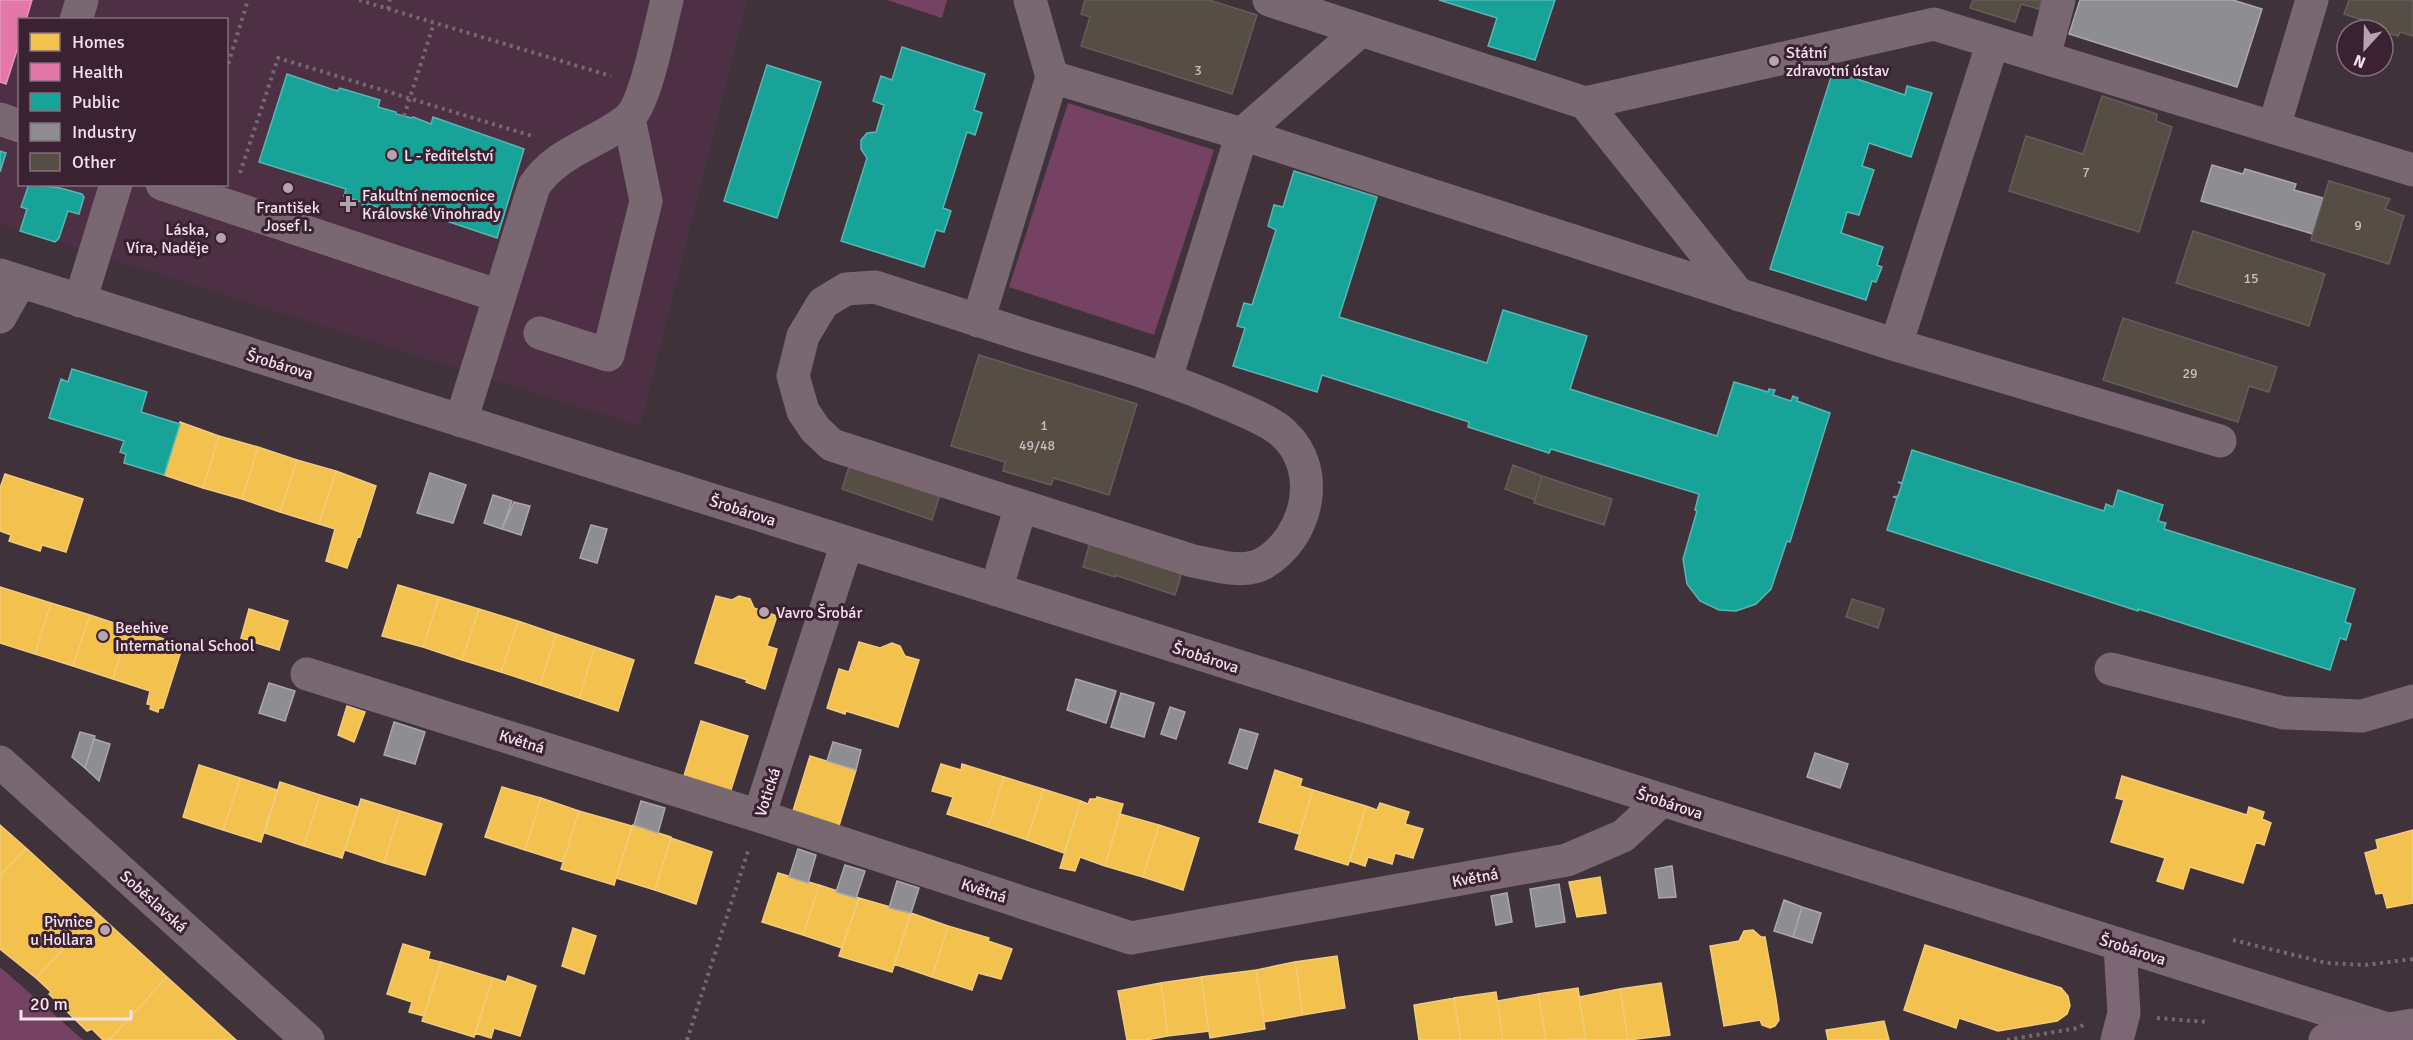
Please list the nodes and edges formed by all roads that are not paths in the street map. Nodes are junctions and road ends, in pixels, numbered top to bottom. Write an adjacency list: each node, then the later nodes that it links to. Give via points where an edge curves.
1 (82, 0): 7 (street)
2 (667, 0): 13 (street, via 644,87)
3 (1030, 0): 11 (street)
4 (1269, 0): 8 (street)
5 (2059, 0): 10 (street)
6 (2312, 0): 16 (street)
7 (77, 18)
8 (1354, 18): 12 (street); 17 (street)
9 (1994, 42): 10 (street); 12 (street, via 1934,24); 28 (street)
10 (2044, 57): 16 (street)
11 (1052, 77): 17 (street); 26 (street)
12 (1585, 103): 22 (street)
13 (629, 118): 23 (street, via 543,172 534,186); 27 (street, via 646,201 608,355)
14 (0, 119): 15 (street)
15 (18, 125)
16 (2274, 128): 18 (street)
17 (1242, 134): 22 (street); 29 (street)
18 (2413, 170)
19 (115, 186): 24 (street)
20 (168, 186): 23 (street)
21 (10, 279): 24 (street, Šrobárova); 25 (street)
22 (1739, 295): 28 (street)
23 (499, 296): 30 (street)
24 (80, 301): 30 (street, Šrobárova)
25 (0, 316)
26 (978, 321): 29 (street); 32 (street, via 875,286 846,289 823,303 812,320 803,336 793,376 803,411 832,445)
27 (540, 333)
28 (1896, 345): 31 (street)
29 (1166, 378): 32 (street, via 1266,423 1284,433 1293,444 1305,469 1308,493 1293,536 1264,563 1246,568 1193,561)
30 (461, 421): 33 (street, Šrobárova)
31 (2220, 441)
32 (1021, 506): 34 (street)
33 (848, 543): 34 (street, Šrobárova); 40 (street, Votická)
34 (996, 590): 39 (street, Šrobárova)
35 (2111, 669): 37 (street, via 2284,713 2362,716)
36 (307, 674): 40 (street, Květná)
37 (2413, 701)
38 (0, 762): 43 (street, Soběslavská)
39 (1662, 800): 40 (street, Květná, via 1623,836 1567,860 1131,938); 41 (street, Šrobárova)
40 (759, 816)
41 (2120, 945): 42 (street, Šrobárova); 44 (main road, via 2124,1013)
42 (2404, 1030): 45 (main road)
43 (308, 1040)
44 (2117, 1040)
45 (2325, 1040)

